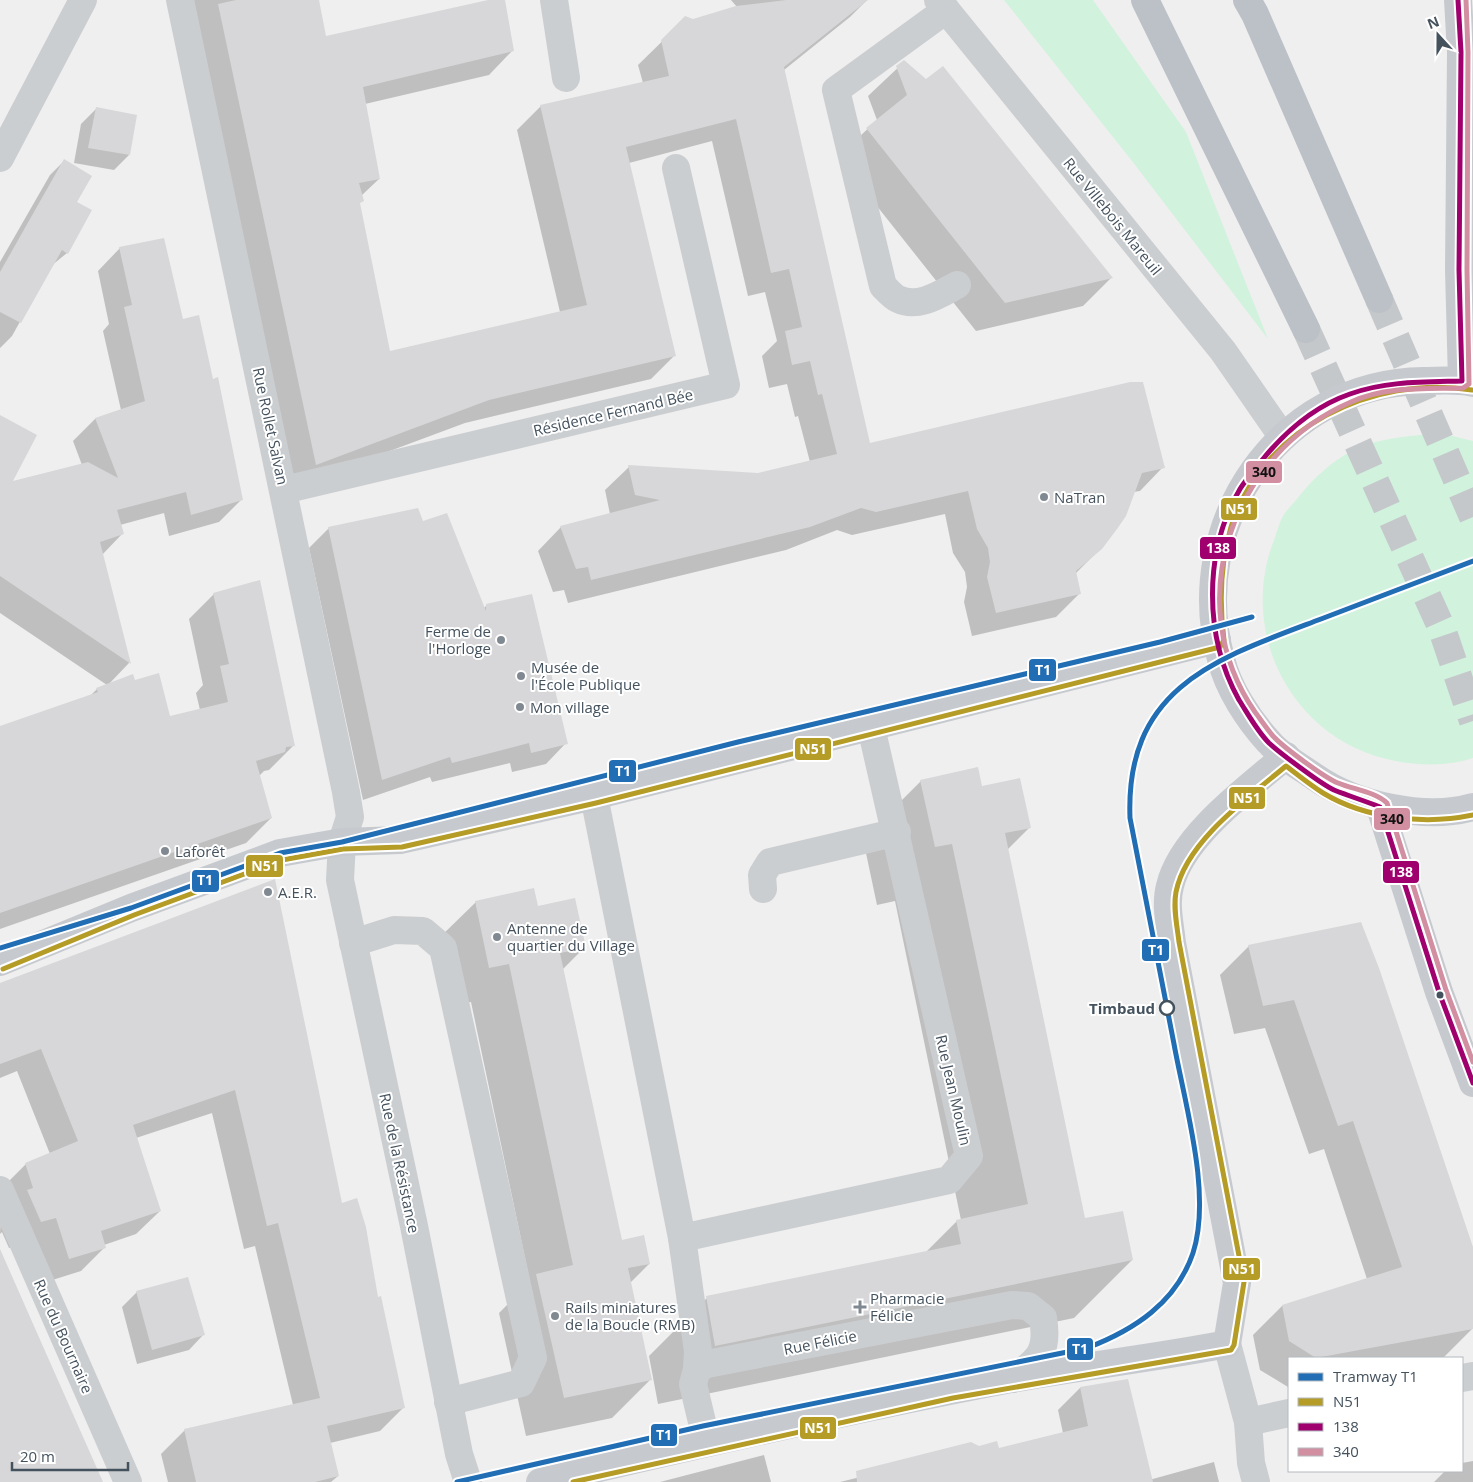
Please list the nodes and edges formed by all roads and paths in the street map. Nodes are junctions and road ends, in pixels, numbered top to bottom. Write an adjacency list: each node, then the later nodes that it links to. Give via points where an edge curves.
1 (82, 0): 9 (street)
2 (554, 0): 8 (street)
3 (1145, 0): 13 (highway)
4 (1247, 0): 12 (highway)
5 (1458, 0): 14 (main road, via 1461,52 1459,270)
6 (178, 3): 16 (street, Rue Rollet Salvan)
7 (942, 5): 11 (street, via 836,90 883,286 898,299 916,302 933,298); 15 (street, Rue Villebois Mareuil, via 1222,351)
8 (566, 78)
9 (0, 158)
10 (676, 168): 16 (street, Résidence Fernand Bée, via 726,385)
11 (957, 285)
12 (1379, 299)
13 (1306, 329)
14 (1467, 382): 15 (main road, via 1396,382 1349,394 1306,417)
15 (1282, 436): 17 (main road, via 1240,489 1221,535 1214,575)
16 (284, 490): 24 (street, Rue Rollet Salvan, via 350,816)
17 (1216, 640): 18 (main road); 19 (main road, via 1230,683 1248,715 1269,742)
18 (871, 727): 20 (main road); 23 (street, Rue Jean Moulin)
19 (1286, 756): 21 (main road, via 1332,789); 31 (main road, via 1197,837 1177,864 1169,888 1172,943 1237,1283)
20 (594, 796): 24 (main road, via 400,840); 30 (street)
21 (1380, 807): 22 (main road, via 1419,812); 28 (main road, via 1439,992)
22 (1473, 807)
23 (896, 832): 25 (street, via 770,862 762,875); 30 (street, Rue Jean Moulin, via 969,1156 949,1180)
24 (342, 842): 26 (street, Rue de la Résistance, via 340,880); 27 (main road, via 280,853 131,908)
25 (762, 889)
26 (353, 943): 34 (street, Rue de la Résistance); 34 (street, via 394,930 423,931 443,948 533,1358 521,1383)
27 (0, 962)
28 (1473, 1083)
29 (0, 1190): 38 (street, Rue du Bournaire)
30 (682, 1238): 32 (street, via 698,1351)
31 (1227, 1344): 33 (main road, Rue Félicie); 36 (street)
32 (697, 1369): 33 (street, Rue Félicie, via 707,1364 983,1310 1028,1306 1043,1318 1045,1338 1038,1359); 37 (street, via 693,1384)
33 (1012, 1379): 37 (main road, Rue Félicie)
34 (448, 1402): 39 (street, Rue de la Résistance)
35 (1288, 1413): 36 (street)
36 (1248, 1422): 41 (street)
37 (707, 1443): 40 (main road, Rue Félicie)
38 (128, 1482)
39 (468, 1482)
40 (540, 1482)
41 (1256, 1482)

